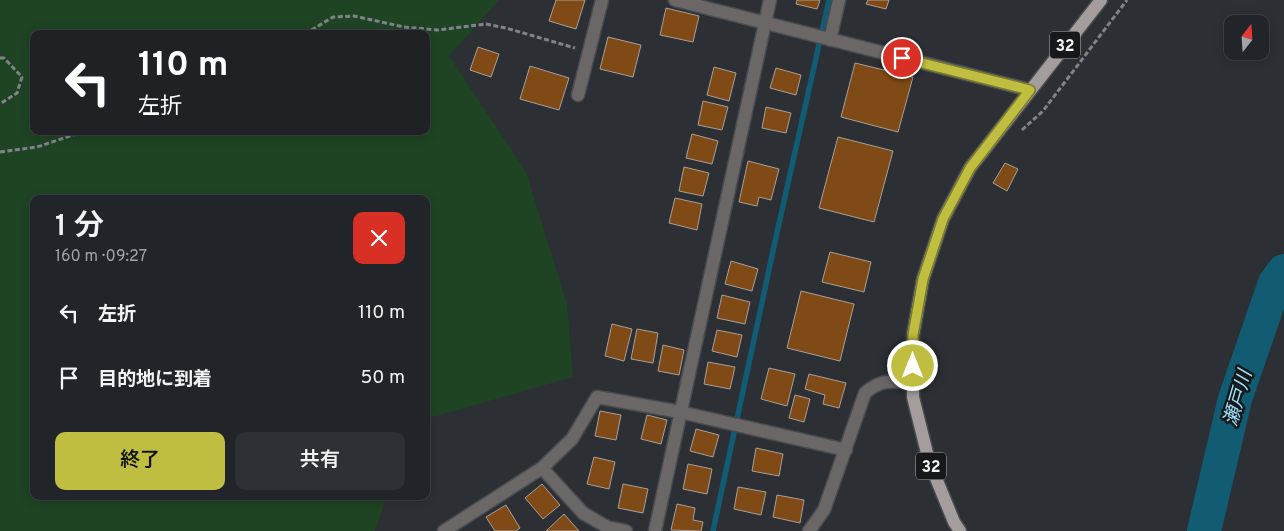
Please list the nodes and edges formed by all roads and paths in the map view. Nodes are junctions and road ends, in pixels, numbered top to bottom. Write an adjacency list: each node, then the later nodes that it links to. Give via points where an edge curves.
1 (602, 0): 10 (street)
2 (675, 0): 7 (street)
3 (770, 0): 7 (street)
4 (839, 0): 9 (street)
5 (1100, 0): 12 (main road, 32)
6 (1127, 0): 15 (path, via 1043,111)
7 (765, 23): 9 (street); 19 (street)
8 (312, 30): 10 (path, via 333,17 354,16 404,27 438,30 486,24)
9 (830, 40): 12 (street)
10 (589, 52): 13 (street)
11 (0, 58): 14 (path, via 4,58 22,77 17,93)
12 (1030, 90): 18 (main road, 32, via 970,168 943,219 923,279 913,335)
13 (578, 95)
14 (0, 104)
15 (1022, 130)
16 (73, 135): 17 (path, via 37,147)
17 (0, 152)
18 (913, 382): 20 (street, via 892,380 874,385 865,394); 27 (main road, 32, via 913,396 929,461)
19 (680, 412): 20 (street); 21 (street, via 597,397 572,439); 25 (street)
20 (846, 450): 26 (street, via 824,510)
21 (542, 468): 22 (street); 24 (street, via 583,513 607,527)
22 (465, 526): 23 (street)
23 (444, 531)
24 (626, 531)
25 (655, 531)
26 (809, 531)
27 (960, 531)

